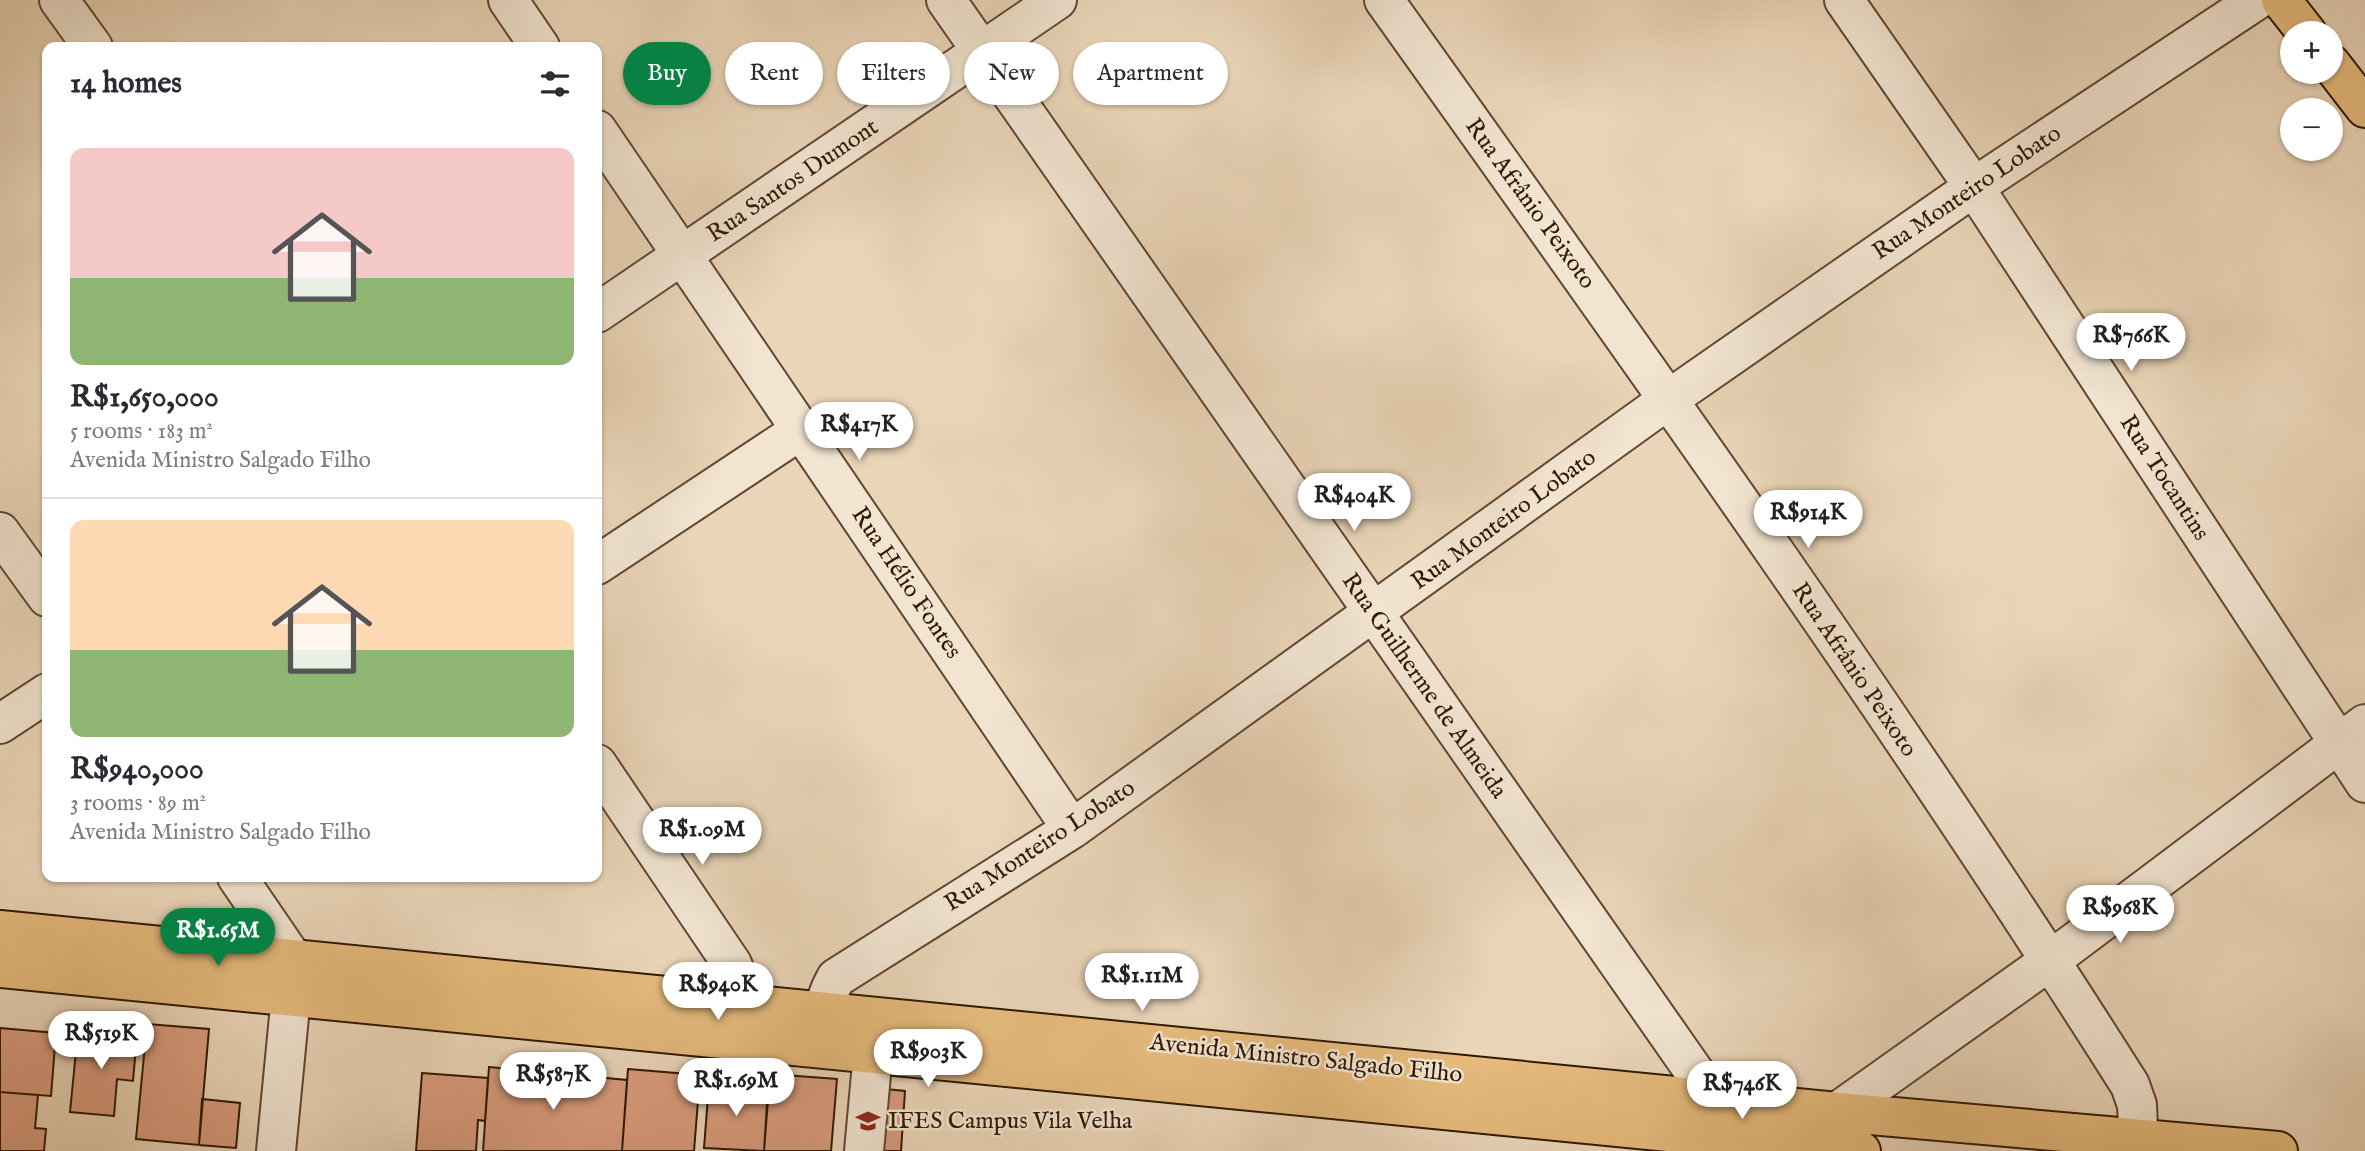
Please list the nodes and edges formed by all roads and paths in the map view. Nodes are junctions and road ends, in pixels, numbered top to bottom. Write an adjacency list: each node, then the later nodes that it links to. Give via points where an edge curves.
1 (59, 0): 10 (street)
2 (508, 0): 11 (street)
3 (946, 0): 12 (street, Rua Guilherme de Almeida)
4 (1057, 0): 13 (street, Rua Santos Dumont)
5 (1384, 0): 22 (street, Rua Afrânio Peixoto)
6 (1844, 0): 19 (street, Rua Tocantins)
7 (2257, 0): 19 (street, Rua Monteiro Lobato)
8 (2281, 0): 9 (main road)
9 (2298, 21)
10 (89, 42)
11 (537, 42)
12 (976, 42)
13 (997, 42)
14 (964, 65): 20 (street, Rua Santos Dumont)
15 (2343, 80): 17 (main road)
16 (1020, 105): 27 (street, Rua Guilherme de Almeida)
17 (2365, 108)
18 (602, 137): 20 (street, Rua Hélio Fontes)
19 (1974, 187): 22 (street, Rua Monteiro Lobato); 30 (street, Rua Tocantins)
20 (683, 255): 21 (street, Rua Santos Dumont); 23 (street, Rua Hélio Fontes)
21 (602, 310)
22 (1670, 399): 27 (street, Rua Monteiro Lobato); 36 (street, Rua Afrânio Peixoto)
23 (801, 430): 25 (street); 33 (street, Rua Hélio Fontes)
24 (0, 531): 26 (street)
25 (602, 562)
26 (42, 590)
27 (1374, 614): 33 (street, Rua Monteiro Lobato); 43 (street, Rua Guilherme de Almeida)
28 (42, 696): 29 (street)
29 (0, 724)
30 (2351, 734): 32 (street, Rua Tocantins); 36 (street)
31 (602, 771): 39 (street, via 732,964)
32 (2365, 783)
33 (1072, 829): 40 (street, Rua Monteiro Lobato, via 836,978 826,995)
34 (239, 882): 38 (street)
35 (0, 930): 38 (main road, Avenida Ministro Salgado Filho)
36 (2051, 960): 44 (street); 45 (street, Rua Afrânio Peixoto, via 2130,1084 2137,1105)
37 (0, 968): 38 (main road, Avenida Ministro Salgado Filho)
38 (285, 977): 39 (main road, Avenida Ministro Salgado Filho); 41 (main road, Avenida Ministro Salgado Filho); 46 (street)
39 (748, 1002): 40 (main road, Avenida Ministro Salgado Filho); 41 (street)
40 (825, 1011): 42 (street, via 836,1036); 43 (main road, Avenida Ministro Salgado Filho)
41 (749, 1040): 42 (main road, Avenida Ministro Salgado Filho)
42 (873, 1053): 43 (main road, Avenida Ministro Salgado Filho); 47 (street)
43 (1712, 1118): 44 (main road, Avenida Ministro Salgado Filho)
44 (1844, 1137): 45 (main road, Avenida Ministro Salgado Filho)
45 (2140, 1145): 48 (main road, Avenida Ministro Salgado Filho)
46 (276, 1151)
47 (864, 1151)
48 (2278, 1151)

